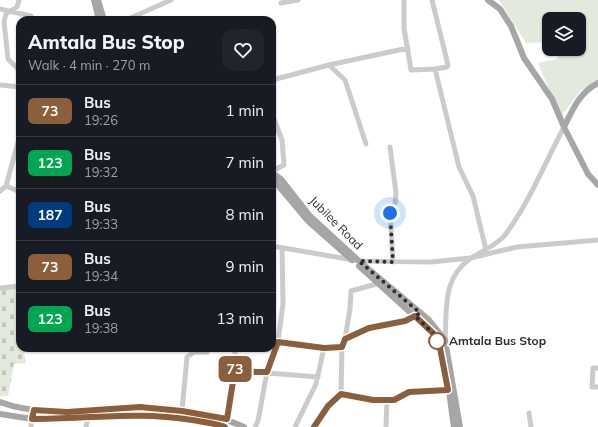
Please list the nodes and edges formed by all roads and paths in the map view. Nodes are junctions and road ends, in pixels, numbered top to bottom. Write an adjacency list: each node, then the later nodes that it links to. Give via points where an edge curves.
1 (19, 0): 11 (street, via 17,7)
2 (94, 0): 13 (main road)
3 (98, 0): 14 (main road)
4 (171, 0): 15 (street)
5 (298, 0): 9 (street)
6 (404, 0): 16 (street, via 404,28)
7 (432, 0): 19 (street, via 448,65)
8 (488, 0): 25 (main road, via 500,9 511,26 524,58 552,99)
9 (281, 3)
10 (0, 9): 11 (street)
11 (11, 11): 12 (street); 18 (street, via 6,14 4,22 8,59)
12 (31, 16)
13 (98, 16)
14 (103, 16)
15 (135, 16)
16 (408, 48): 17 (street); 19 (street, via 411,70)
17 (329, 65): 20 (street); 26 (street, via 345,80)
18 (16, 67)
19 (434, 69): 39 (street, via 459,167 473,196)
20 (276, 79)
21 (598, 83): 25 (main road, via 578,98)
22 (0, 85): 23 (street)
23 (16, 87)
24 (276, 124): 29 (street, via 282,140 284,165)
25 (564, 128): 32 (main road, via 588,174); 39 (street, via 526,201 504,236)
26 (366, 144)
27 (390, 147): 43 (street, via 396,193 390,213)
28 (16, 150): 33 (street)
29 (276, 170)
30 (276, 175): 42 (main road, Jubilee Road, via 310,216)
31 (276, 183): 41 (main road, via 308,221)
32 (598, 185)
33 (6, 186): 34 (street); 35 (street)
34 (16, 190)
35 (0, 191)
36 (598, 240): 40 (street, via 517,247)
37 (276, 247): 38 (street)
38 (282, 248): 41 (street); 48 (street, via 283,304)
39 (486, 250): 40 (street)
40 (470, 258): 43 (street); 50 (street, via 455,273 447,292)
41 (351, 260): 42 (street); 44 (main road)
42 (359, 261): 43 (street); 44 (main road, Jubilee Road)
43 (393, 262)
44 (381, 283): 47 (main road, Jubilee Road); 49 (street, via 351,291)
45 (16, 286): 46 (street)
46 (0, 288)
47 (417, 315): 49 (street, via 405,321 369,328); 50 (main road, Jubilee Road); 62 (main road, via 439,343)
48 (276, 336)
49 (345, 339): 52 (street)
50 (445, 340): 62 (main road)
51 (276, 341): 53 (street)
52 (342, 347): 53 (street); 63 (street)
53 (324, 348): 60 (street)
54 (192, 352): 67 (street, via 187,357)
55 (235, 352): 58 (street)
56 (272, 352): 59 (street)
57 (598, 368): 61 (street, via 592,368 592,387)
58 (235, 369): 59 (street); 72 (street)
59 (267, 372): 60 (street); 77 (street)
60 (318, 377): 78 (street)
61 (598, 387)
62 (451, 390): 64 (street, via 409,392 394,400); 81 (main road); 82 (main road)
63 (341, 394): 64 (street); 79 (street, via 328,406)
64 (387, 400): 80 (street)
65 (0, 402): 66 (main road)
66 (34, 410): 67 (main road, via 67,412 140,407); 71 (street)
67 (182, 411): 72 (main road)
68 (529, 413): 83 (street)
69 (0, 414): 71 (main road)
70 (88, 418): 71 (main road); 74 (street); 75 (main road, via 140,414 181,418)
71 (32, 419): 73 (street)
72 (227, 419): 76 (main road)
73 (31, 427)
74 (86, 427)
75 (225, 427)
76 (244, 427)
77 (255, 427)
78 (295, 427)
79 (314, 427)
80 (386, 427)
81 (454, 427)
82 (460, 427)
83 (532, 427)

